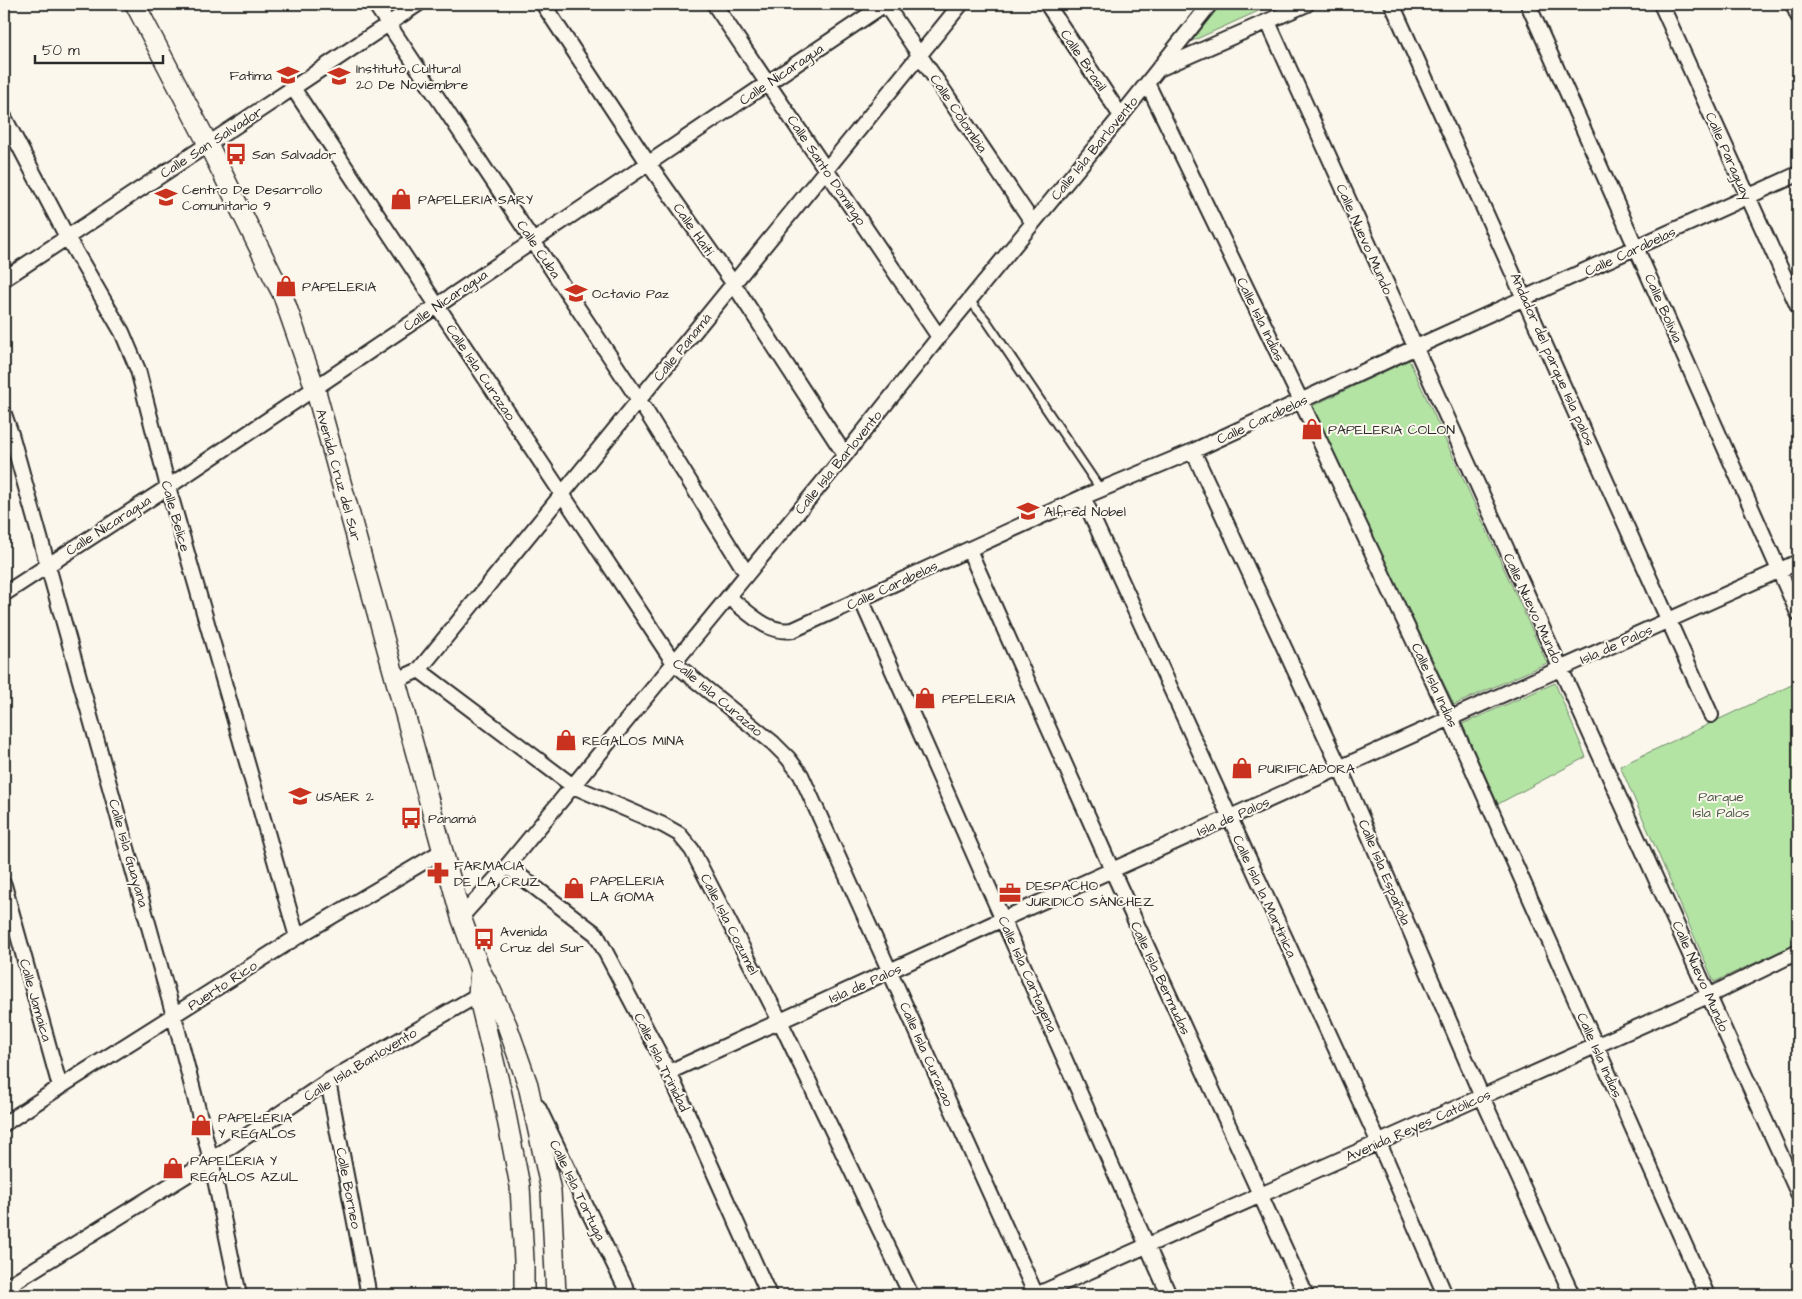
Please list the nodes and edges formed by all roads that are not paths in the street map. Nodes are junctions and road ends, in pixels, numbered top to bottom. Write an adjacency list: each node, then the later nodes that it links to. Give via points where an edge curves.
1 (135, 4): 25 (main road, Avenida Cruz del Sur)
2 (375, 4): 17 (street, Calle Cuba)
3 (418, 4): 17 (street, Calle San Salvador)
4 (543, 4): 26 (street, Calle Haití)
5 (714, 4): 20 (street, Calle Santo Domingo)
6 (885, 4): 18 (street, Calle Colombia); 20 (street, Calle Nicaragua)
7 (961, 4): 18 (street, Calle Panamá)
8 (1046, 4): 23 (street, Calle Brasil)
9 (1210, 4): 19 (street, Calle Isla Barlovento)
10 (1307, 4): 16 (street)
11 (1392, 4): 36 (street, Andador del parque Isla palos)
12 (1528, 4): 33 (street, Calle Bolivia)
13 (1661, 4): 29 (street, Calle Paraguay)
14 (1793, 4): 15 (street)
15 (1798, 16)
16 (1268, 22): 19 (street); 41 (street, Calle Nuevo Mundo)
17 (388, 24): 22 (street, Calle San Salvador); 32 (street, Calle Cuba)
18 (920, 55): 27 (street, Calle Panamá); 30 (street, Calle Colombia)
19 (1159, 69): 21 (street, Calle Isla Barlovento)
20 (768, 83): 26 (street, Calle Nicaragua); 27 (street, Calle Santo Domingo)
21 (1147, 83): 23 (street, Calle Isla Barlovento); 44 (street, Calle Isla Indias)
22 (293, 88): 25 (street, Calle San Salvador); 38 (street, Calle Isla Curazao)
23 (1121, 116): 30 (street, Calle Isla Barlovento)
24 (4, 117): 31 (street, Calle Belice)
25 (208, 144): 31 (street, Calle San Salvador); 42 (main road, Avenida Cruz del Sur, via 282,294)
26 (648, 163): 32 (street, Calle Nicaragua); 35 (street, Calle Haití)
27 (826, 169): 35 (street, Calle Panamá); 40 (street, Calle Santo Domingo)
28 (1798, 174): 29 (street, Calle Carabelas)
29 (1748, 196): 33 (street, Calle Carabelas); 39 (street, Calle Paraguay)
30 (1032, 223): 37 (street, Calle Isla Barlovento)
31 (67, 237): 34 (street, Calle San Salvador); 48 (street, Calle Belice, via 132,354)
32 (533, 240): 38 (street, Calle Nicaragua); 43 (street, Calle Cuba)
33 (1637, 247): 36 (street, Calle Carabelas); 55 (street, Calle Bolivia)
34 (4, 279)
35 (733, 283): 43 (street, Calle Panamá); 47 (street, Calle Haití)
36 (1526, 298): 41 (street, Calle Carabelas); 61 (street, Andador del parque Isla palos)
37 (969, 300): 40 (street, Calle Isla Barlovento); 49 (lane, via 986,320)
38 (437, 305): 42 (street, Calle Nicaragua); 50 (street, Calle Isla Curazao)
39 (1798, 307)
40 (939, 337): 47 (street, Calle Isla Barlovento)
41 (1414, 348): 44 (street, Calle Carabelas); 63 (street, Calle Nuevo Mundo)
42 (316, 388): 48 (street, Calle Nicaragua); 65 (main road, Avenida Cruz del Sur)
43 (639, 400): 50 (street, Calle Panamá); 56 (street, Calle Cuba)
44 (1301, 402): 46 (street, Calle Carabelas); 67 (street, Calle Isla Indias)
45 (4, 414): 54 (street, Calle Isla Guayana)
46 (1193, 451): 49 (street, Calle Carabelas); 68 (street, Calle Isla Española)
47 (845, 455): 56 (street, Calle Isla Barlovento)
48 (168, 487): 54 (street, Calle Nicaragua); 77 (street, Calle Belice)
49 (1101, 490): 51 (street, Calle Carabelas)
50 (563, 495): 62 (street, Calle Isla Curazao); 64 (street, Calle Panamá)
51 (1083, 497): 52 (street, Calle Carabelas); 70 (street, Calle Isla la Martinica)
52 (969, 550): 59 (street, Calle Carabelas); 73 (street, Calle Isla Bermudas)
53 (1798, 562): 55 (street, Isla de Palos)
54 (48, 564): 57 (street, Calle Nicaragua); 82 (street, Calle Isla Guayana)
55 (1779, 570): 60 (street, Calle Bolivia); 61 (street, Isla de Palos)
56 (746, 574): 58 (street, Calle Isla Barlovento)
57 (4, 594)
58 (728, 597): 59 (street, Calle Carabelas, via 766,626 781,631 793,630); 62 (street, Calle Isla Barlovento)
59 (861, 599): 76 (street, Calle Isla Cartagena)
60 (1798, 613)
61 (1669, 621): 63 (street, Isla de Palos); 66 (street, Andador del parque Isla palos)
62 (674, 663): 69 (street, Calle Isla Barlovento); 79 (street, Calle Isla Curazao, via 773,743 802,775)
63 (1561, 668): 67 (street, Isla de Palos); 81 (street, Calle Nuevo Mundo)
64 (419, 670): 65 (street, Calle Panamá); 69 (street, Calle Isla Cozumel)
65 (395, 681): 71 (main road, Avenida Cruz del Sur)
66 (1711, 715)
67 (1450, 718): 68 (street, Isla de Palos); 84 (street, Calle Isla Indias)
68 (1340, 768): 70 (street, Isla de Palos); 89 (street, Calle Isla Española)
69 (573, 786): 72 (street, Calle Isla Barlovento); 83 (street, Calle Isla Cozumel, via 679,834 692,850)
70 (1230, 817): 73 (street, Isla de Palos); 91 (street, Calle Isla la Martinica)
71 (444, 850): 75 (main road, Avenida Cruz del Sur); 77 (street, Puerto Rico)
72 (507, 866): 75 (street, Calle Isla Barlovento); 85 (street, Calle Isla Trinidad, via 596,934)
73 (1112, 870): 76 (street, Isla de Palos); 94 (street, Calle Isla Bermudas)
74 (4, 885): 87 (street, Calle Jamaica)
75 (461, 917): 80 (main road, Avenida Cruz del Sur, via 480,970)
76 (1003, 919): 79 (street, Isla de Palos); 95 (street, Calle Isla Cartagena)
77 (297, 937): 82 (street, Puerto Rico)
78 (1798, 952): 81 (street, Avenida Reyes Católicos)
79 (890, 972): 83 (street, Isla de Palos); 104 (street, Calle Isla Curazao)
80 (484, 992): 86 (street, Calle Isla Barlovento); 88 (main road, Avenida Cruz del Sur, via 507,1025); 99 (main road, Avenida Cruz del Sur, via 520,1186)
81 (1710, 995): 84 (street, Avenida Reyes Católicos); 93 (street, Calle Nuevo Mundo)
82 (174, 1016): 87 (street, Puerto Rico); 92 (street, Calle Isla Guayana)
83 (780, 1021): 85 (street, Isla de Palos); 103 (street, Calle Isla Cozumel)
84 (1596, 1046): 89 (street, Avenida Reyes Católicos); 109 (street, Calle Isla Indias)
85 (669, 1072): 102 (street, Calle Isla Trinidad)
86 (328, 1081): 92 (street, Calle Isla Barlovento); 98 (street, Calle Borneo)
87 (60, 1086): 90 (street, Puerto Rico)
88 (528, 1086): 100 (main road, Avenida Cruz del Sur, via 551,1191); 101 (street, Calle Isla Tortuga)
89 (1482, 1097): 91 (street, Avenida Reyes Católicos); 108 (street, Calle Isla Española)
90 (4, 1124)
91 (1379, 1143): 94 (street, Avenida Reyes Católicos); 107 (street, Calle Isla la Martinica)
92 (211, 1160): 96 (street, Calle Isla Barlovento); 97 (street, Calle Isla Guayana)
93 (1798, 1193)
94 (1261, 1195): 95 (street, Avenida Reyes Católicos); 106 (street, Calle Isla Bermudas)
95 (1147, 1245): 104 (street, Avenida Reyes Católicos); 105 (street, Calle Isla Cartagena)
96 (4, 1288)
97 (239, 1295)
98 (368, 1295)
99 (524, 1295)
100 (556, 1295)
101 (629, 1295)
102 (769, 1295)
103 (911, 1295)
104 (1036, 1295)
105 (1169, 1295)
106 (1306, 1295)
107 (1445, 1295)
108 (1572, 1295)
109 (1707, 1295)

